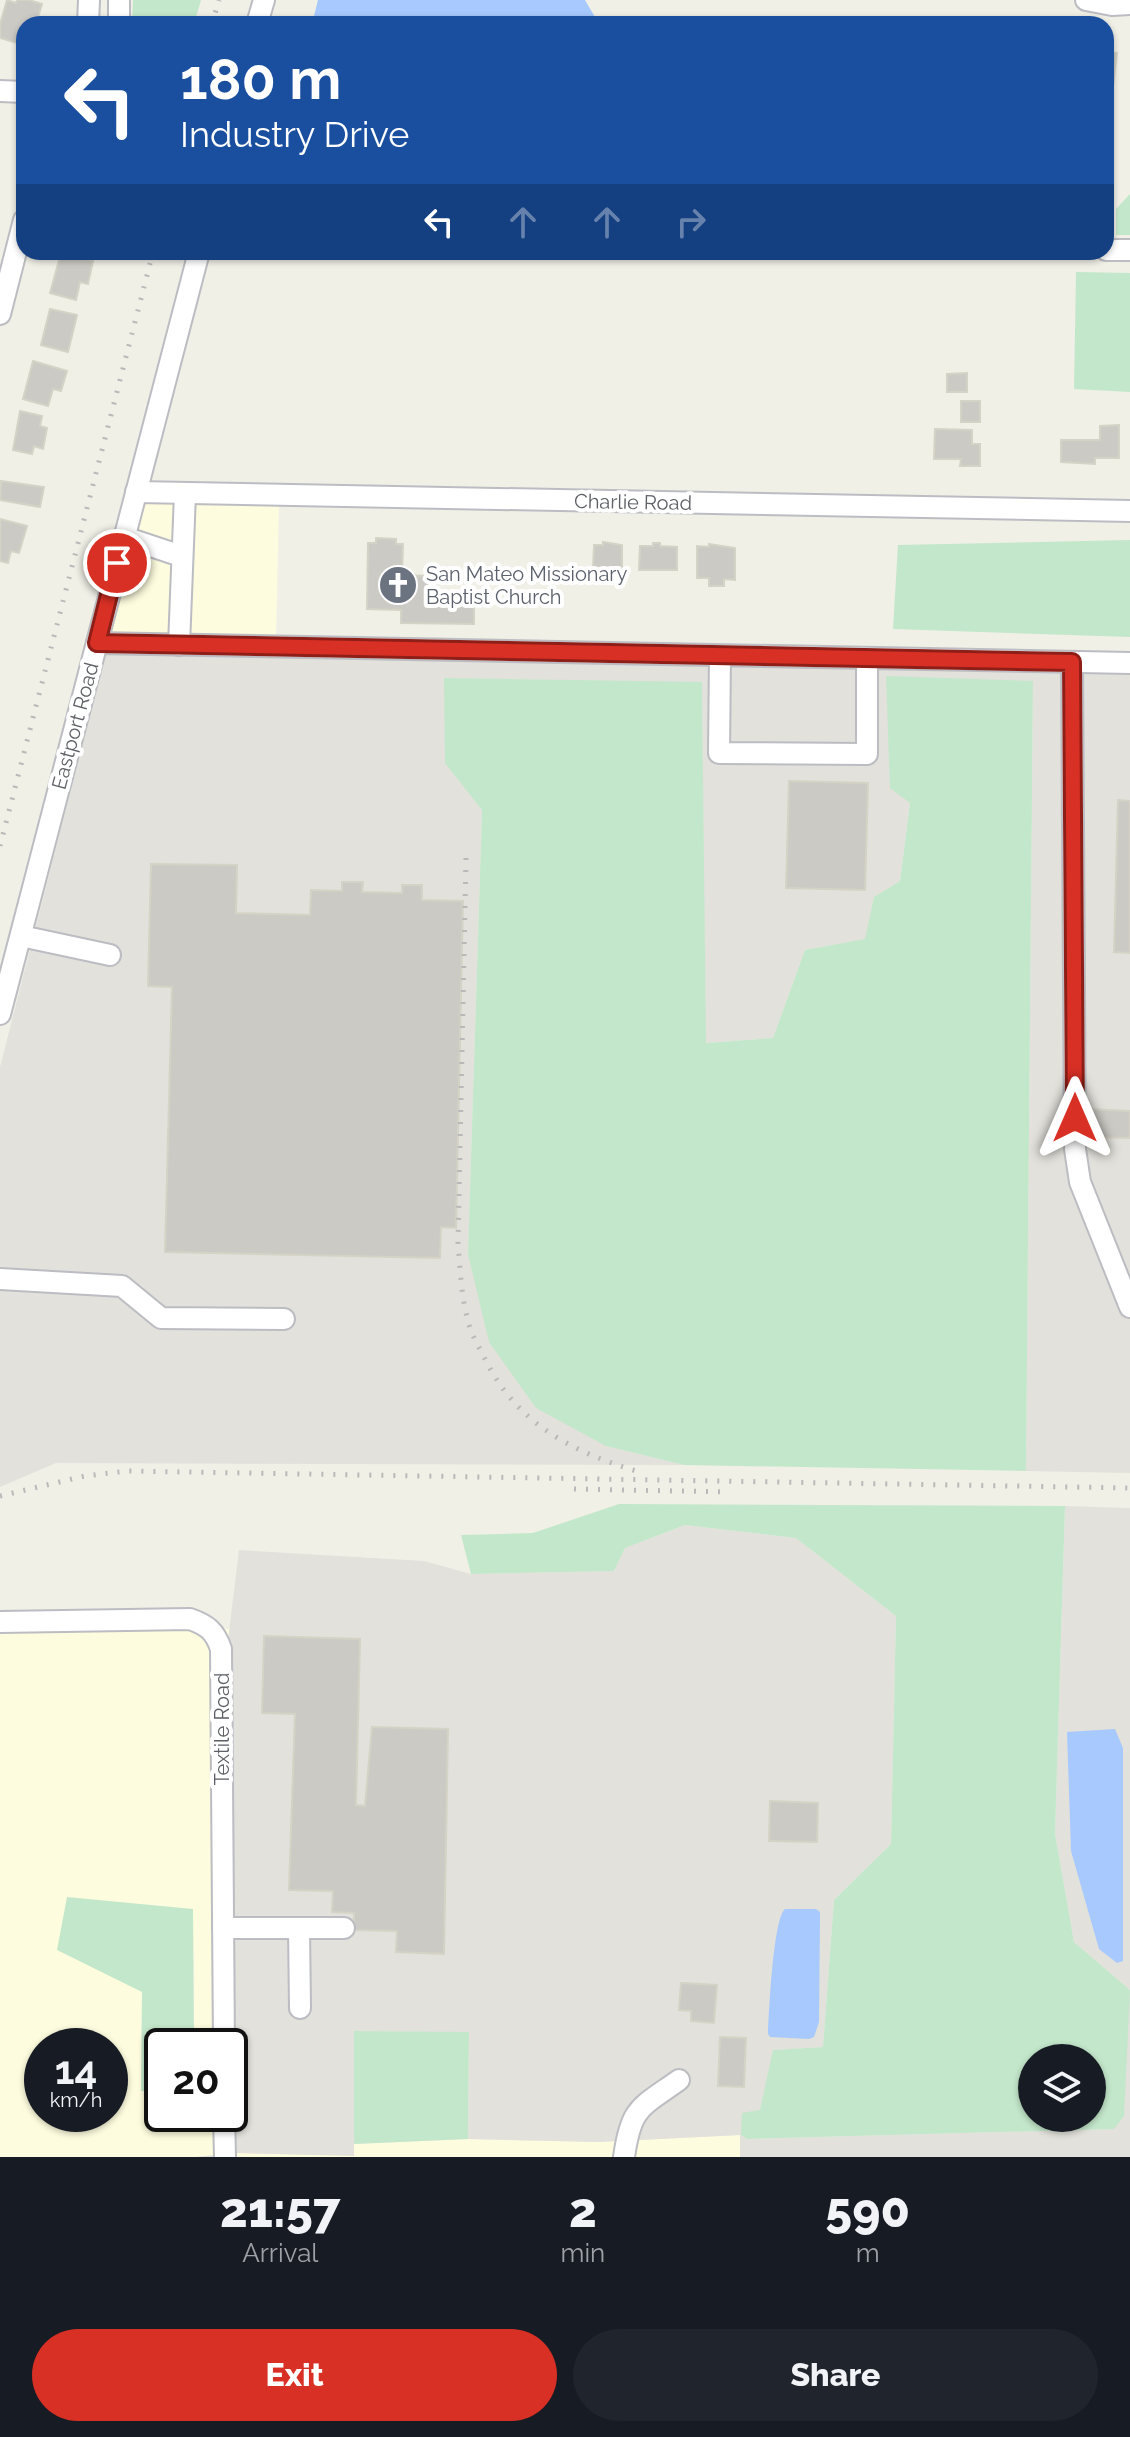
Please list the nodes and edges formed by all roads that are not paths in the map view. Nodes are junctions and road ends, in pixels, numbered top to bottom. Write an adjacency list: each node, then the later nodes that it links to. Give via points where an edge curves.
1 (1086, 0): 2 (street)
2 (1130, 4)
3 (16, 251): 5 (street)
4 (197, 260): 6 (street, Eastport Road)
5 (1, 308)
6 (136, 492): 7 (street, Charlie Road); 9 (street, Eastport Road)
7 (185, 494): 8 (street, Charlie Road); 10 (street)
8 (1130, 511)
9 (124, 537): 10 (street); 11 (street, Eastport Road)
10 (181, 556): 12 (street)
11 (97, 643): 12 (street); 17 (street, Eastport Road)
12 (179, 645): 13 (street)
13 (720, 656): 14 (street); 14 (street, via 719,753 867,754)
14 (867, 658): 15 (street)
15 (1072, 662): 16 (street); 21 (street, via 1075,1149 1080,1182)
16 (1130, 663)
17 (21, 936): 18 (street); 19 (street, Eastport Road)
18 (110, 955)
19 (0, 1014)
20 (0, 1279): 22 (street, via 122,1286 161,1318)
21 (1130, 1307)
22 (284, 1319)
23 (0, 1622): 24 (street, Textile Road, via 190,1619 211,1629 221,1649)
24 (223, 1928): 25 (street); 28 (street, Textile Road)
25 (299, 1928): 26 (street); 27 (street)
26 (344, 1928)
27 (300, 2008)
28 (224, 2028)
29 (679, 2080): 32 (street, via 633,2117)
30 (224, 2132): 31 (street)
31 (225, 2157)
32 (624, 2157)

